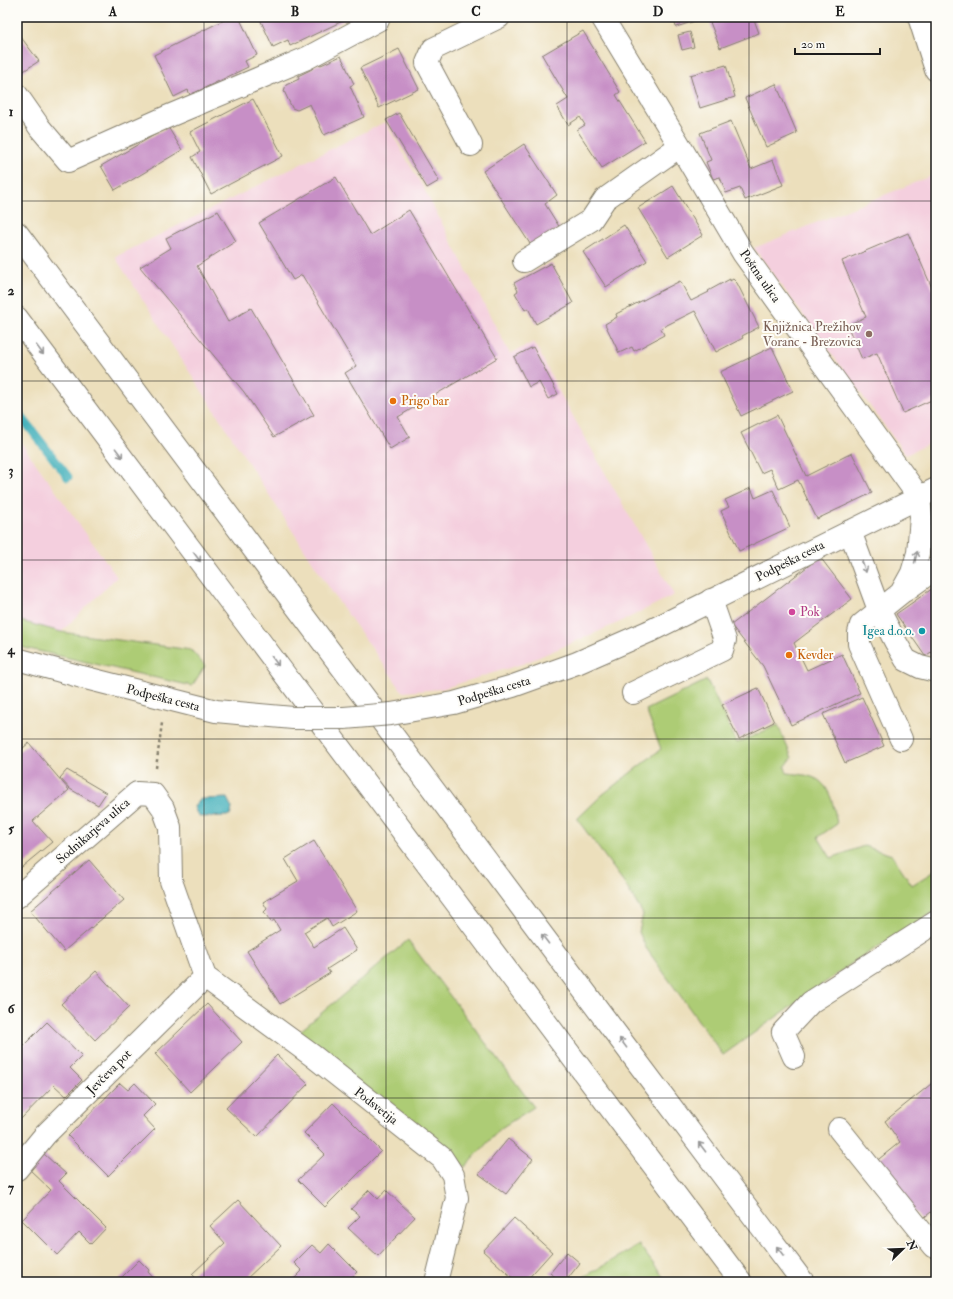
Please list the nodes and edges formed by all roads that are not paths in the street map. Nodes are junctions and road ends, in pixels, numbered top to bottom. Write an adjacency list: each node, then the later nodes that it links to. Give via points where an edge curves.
1 (498, 17): 7 (main road, via 433,49 426,63)
2 (602, 17): 8 (main road, Poštna ulica)
3 (919, 17): 5 (main road)
4 (378, 20): 6 (main road, via 307,58 68,161 40,128)
5 (936, 70)
6 (17, 94)
7 (471, 146)
8 (680, 146): 10 (main road, via 605,199 591,220); 12 (main road, Poštna ulica, via 743,253)
9 (17, 233): 31 (main road, one-way to 9)
10 (524, 261)
11 (17, 318): 30 (main road, one-way to 30)
12 (928, 493): 13 (main road, Podpeška cesta); 15 (main road, one-way to 12, via 912,573 918,553 921,517)
13 (850, 531): 16 (main road, Podpeška cesta); 17 (main road, one-way to 17)
14 (936, 568): 15 (main road)
15 (901, 593): 17 (main road)
16 (711, 600): 18 (main road, Podpeška cesta, bridge, via 650,631 577,663 513,686 454,703 391,714 344,718 293,718 216,711); 20 (main road, via 725,640 722,650)
17 (879, 610): 19 (main road, via 906,660); 21 (main road, via 861,625 859,644)
18 (17, 659)
19 (936, 671)
20 (633, 693)
21 (901, 739)
22 (17, 897): 24 (main road, Sodnikarjeva ulica, via 136,793 153,794 163,808 170,827 171,881)
23 (936, 922): 25 (main road, via 812,1002 783,1032)
24 (205, 977): 27 (main road, Jevčeva pot, via 45,1135); 29 (main road, Podsvetija, via 313,1056 442,1158 453,1175 457,1198)
25 (794, 1056)
26 (839, 1129): 28 (main road, via 933,1246)
27 (17, 1169)
28 (936, 1245)
29 (436, 1282)
30 (741, 1282)
31 (803, 1282)

